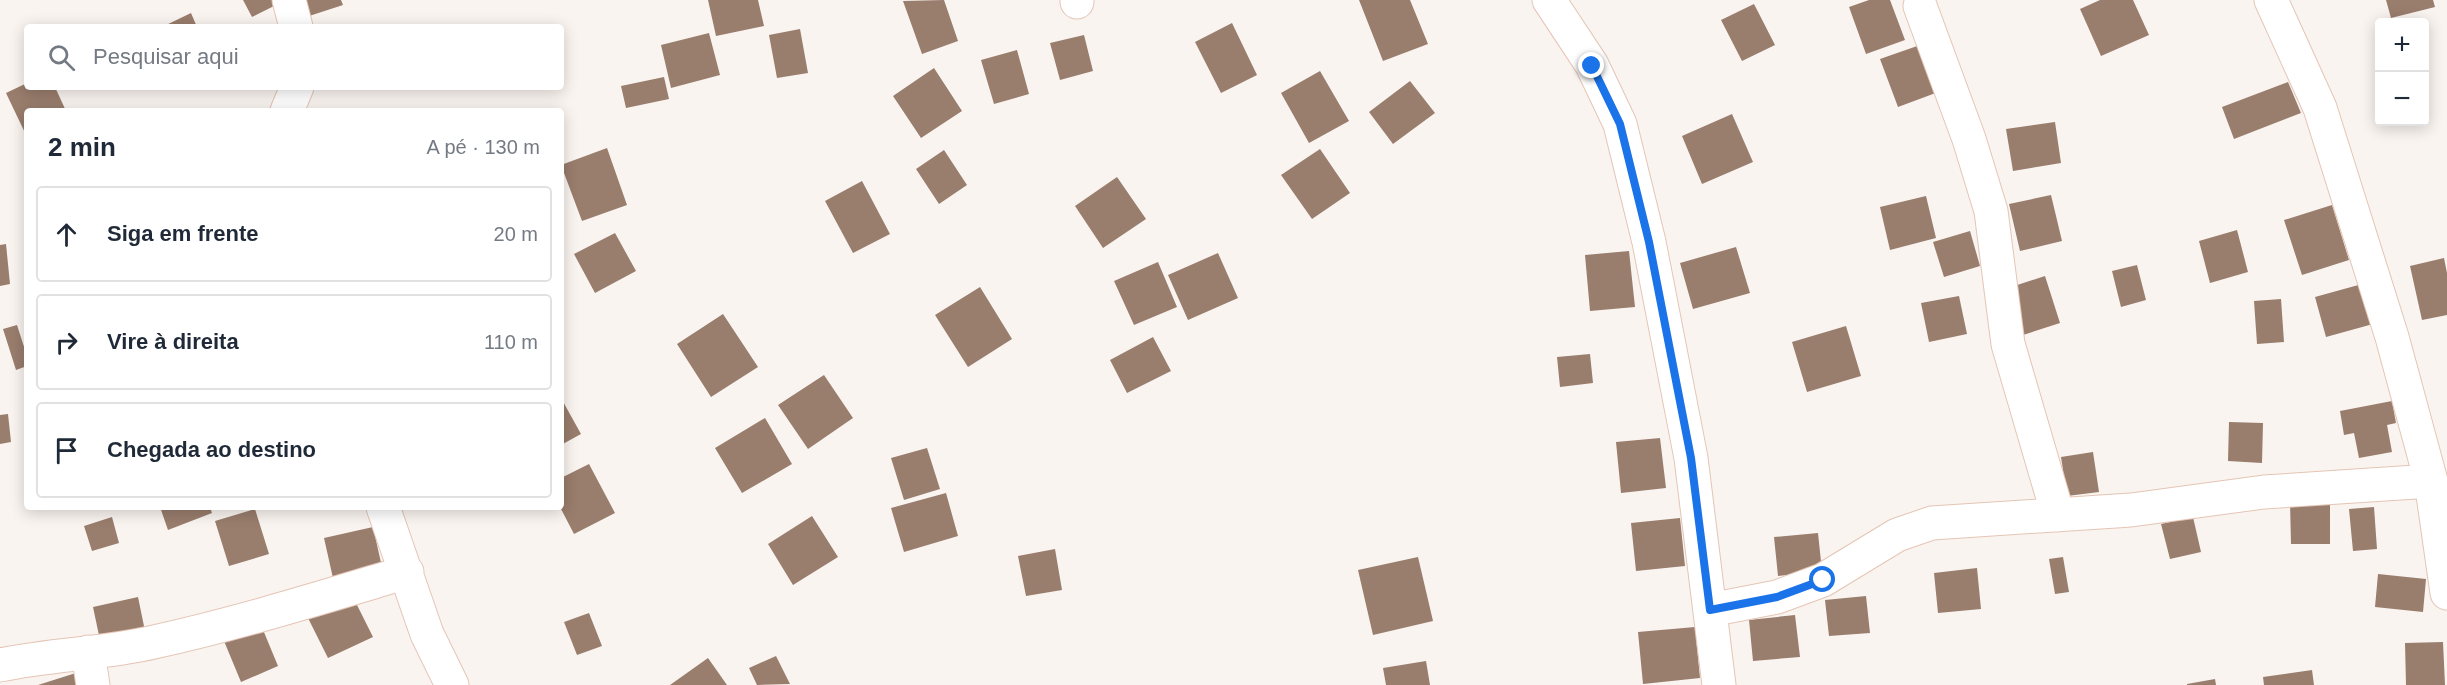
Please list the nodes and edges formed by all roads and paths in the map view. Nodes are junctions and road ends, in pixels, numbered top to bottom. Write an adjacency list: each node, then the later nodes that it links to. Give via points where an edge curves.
1 (289, 0): 5 (street)
2 (1549, 0): 13 (street, via 1592,66 1620,124 1649,242 1691,458)
3 (2271, 0): 8 (street, via 2320,108 2392,337)
4 (1920, 6): 10 (street, via 1969,139 1990,211 2008,344)
5 (295, 24)
6 (296, 90): 7 (street)
7 (287, 108)
8 (2431, 481): 10 (street, via 2264,492 2131,510); 12 (street)
9 (384, 510): 11 (street)
10 (2058, 515): 13 (street, via 1932,523 1897,535 1823,580 1777,597)
11 (407, 572): 14 (street, via 152,643); 17 (street, via 427,634)
12 (2447, 593)
13 (1710, 610): 18 (street)
14 (88, 652): 15 (street); 16 (street)
15 (0, 665)
16 (93, 685)
17 (452, 685)
18 (1719, 685)

